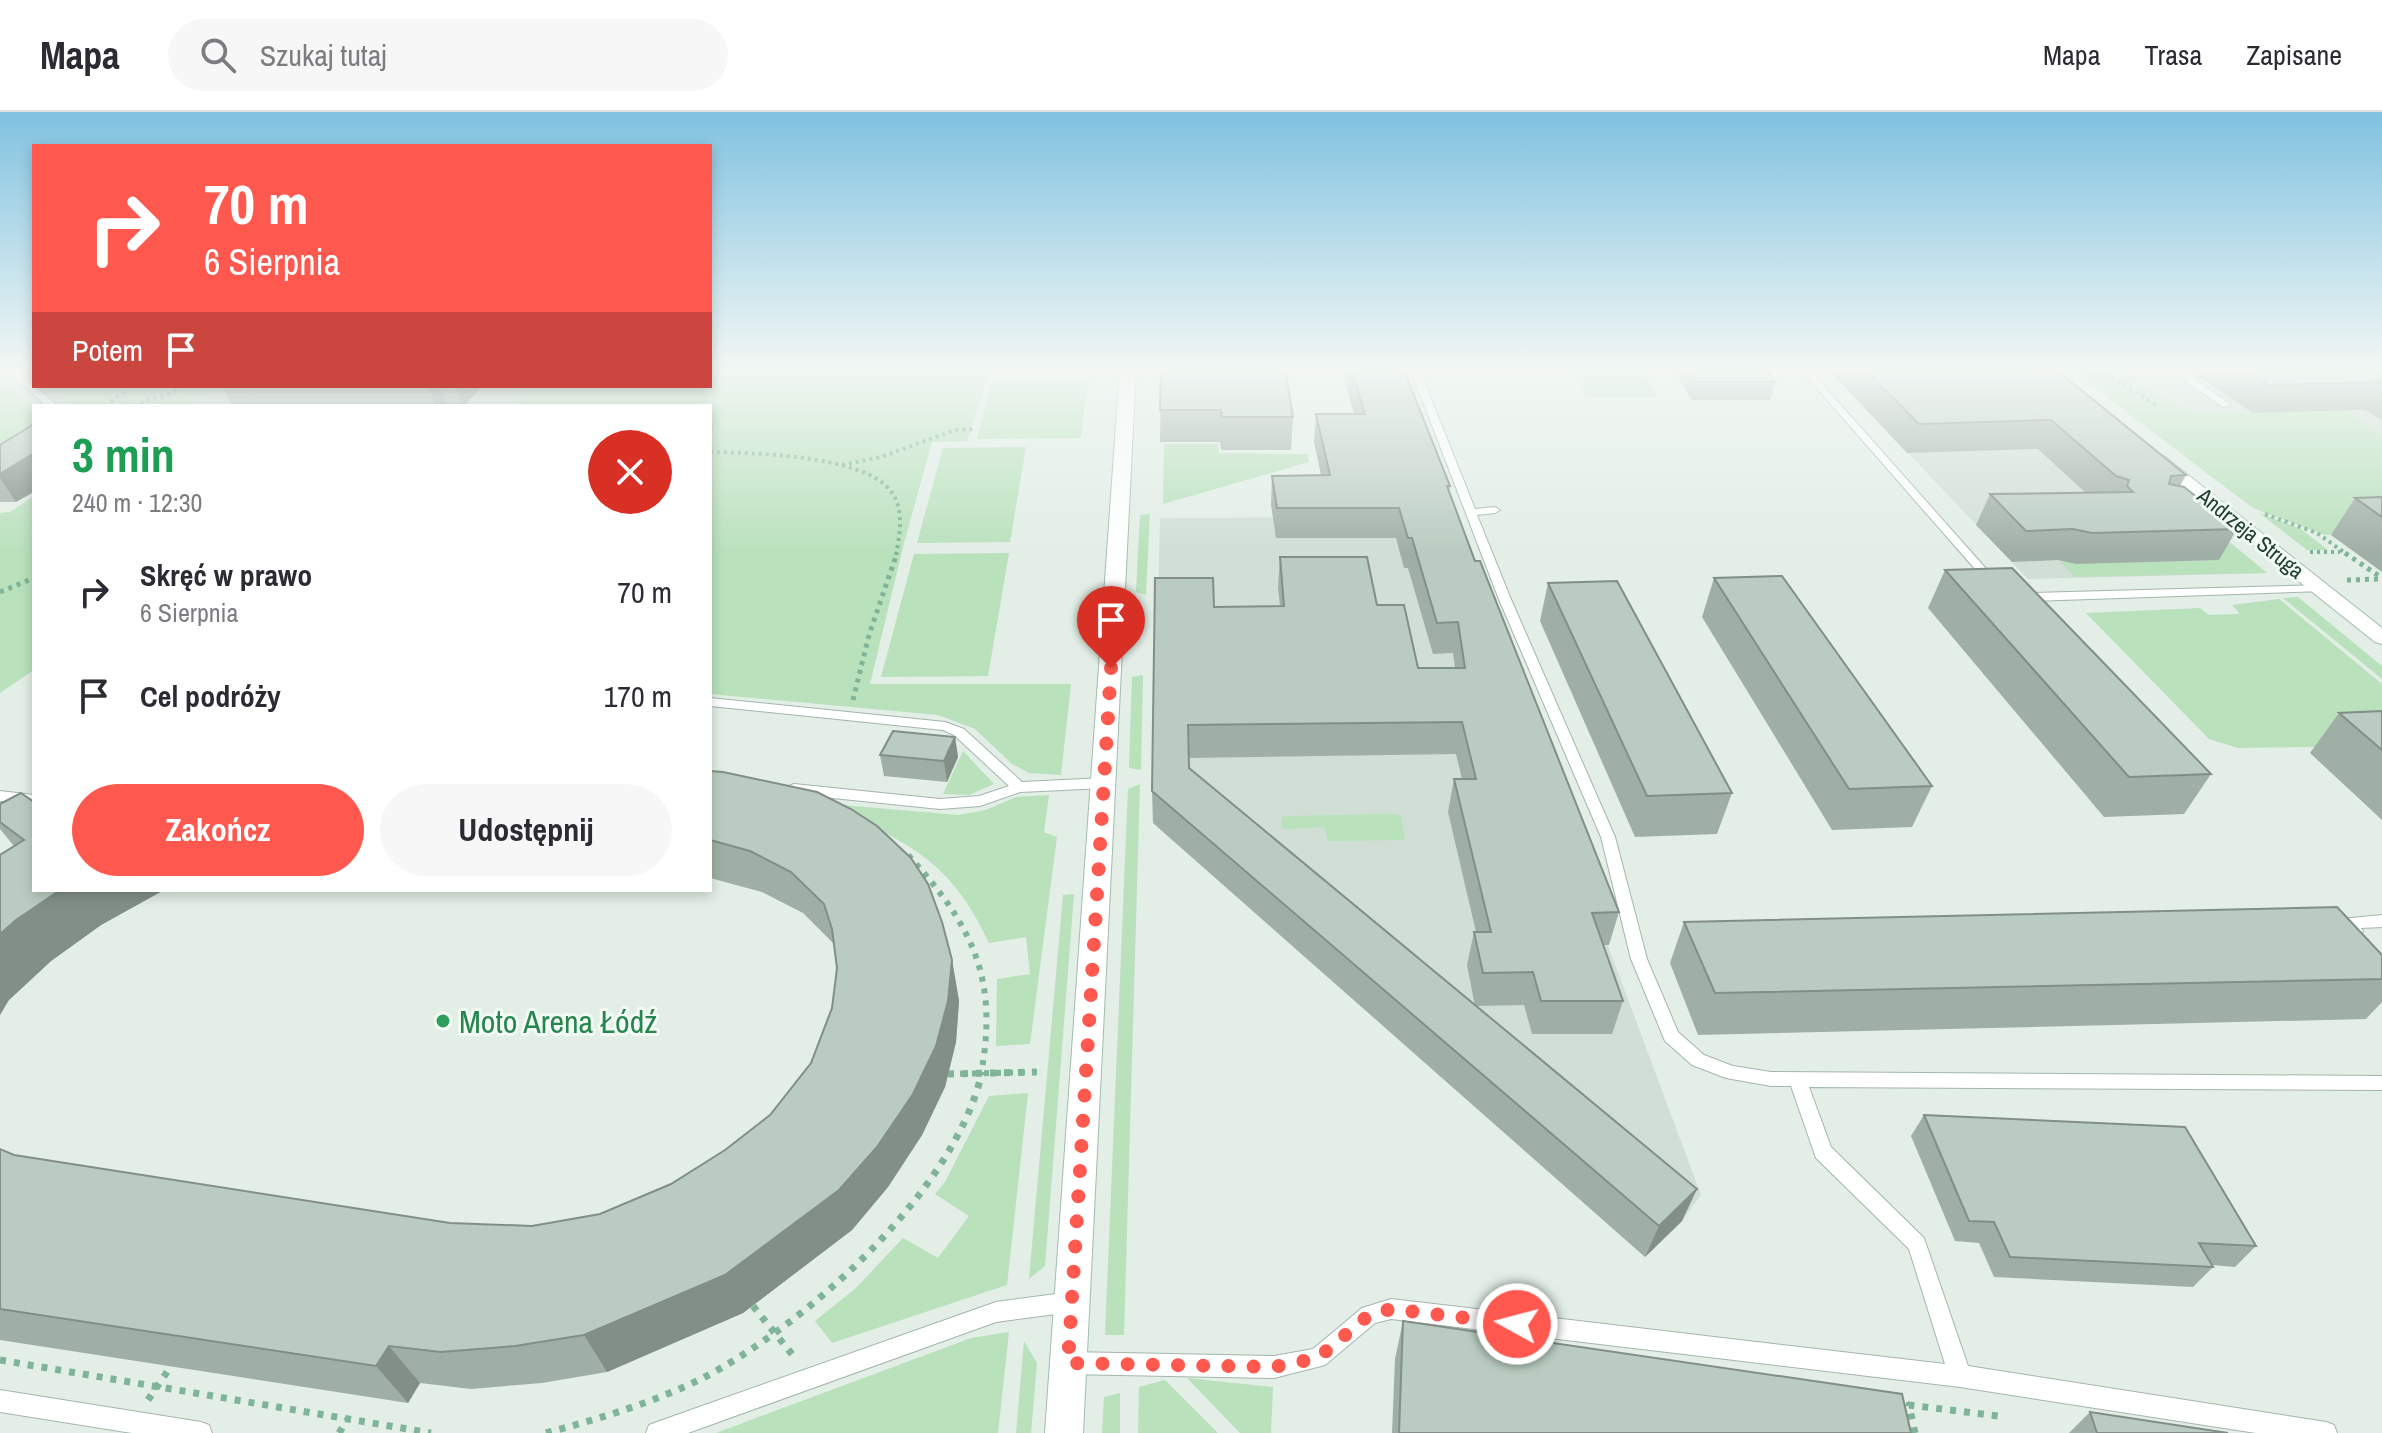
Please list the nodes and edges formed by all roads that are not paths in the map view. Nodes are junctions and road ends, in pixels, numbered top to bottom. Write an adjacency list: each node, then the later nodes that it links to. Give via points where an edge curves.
1 (1125, 430): 12 (street)
2 (1439, 430): 8 (lane)
3 (1857, 430): 9 (lane, via 1993,583 2032,597)
4 (2146, 450): 5 (street, Andrzeja Struga)
5 (2221, 509): 7 (lane); 9 (street, Andrzeja Struga)
6 (1495, 510): 8 (lane)
7 (2194, 510)
8 (1472, 512): 19 (lane, via 1608,837 1639,959 1671,1036 1698,1060 1732,1073)
9 (2328, 584): 10 (street, Andrzeja Struga)
10 (2382, 638)
11 (712, 702): 13 (lane, via 945,726 959,732)
12 (1105, 783): 13 (lane); 21 (street)
13 (1019, 787): 14 (lane, via 980,801 940,804)
14 (776, 788)
15 (0, 796): 16 (lane)
16 (32, 800)
17 (2382, 921): 18 (lane, via 2347,923)
18 (2364, 942)
19 (1797, 1079): 20 (lane); 23 (lane, via 1823,1152 1917,1244)
20 (2382, 1083)
21 (1073, 1301): 22 (street); 26 (lane, via 996,1312)
22 (1068, 1363): 23 (lane, via 1274,1367 1318,1358 1369,1315 1391,1309); 27 (street)
23 (1960, 1376): 28 (lane)
24 (0, 1401): 25 (lane)
25 (201, 1433)
26 (657, 1433)
27 (1064, 1433)
28 (2326, 1433)

